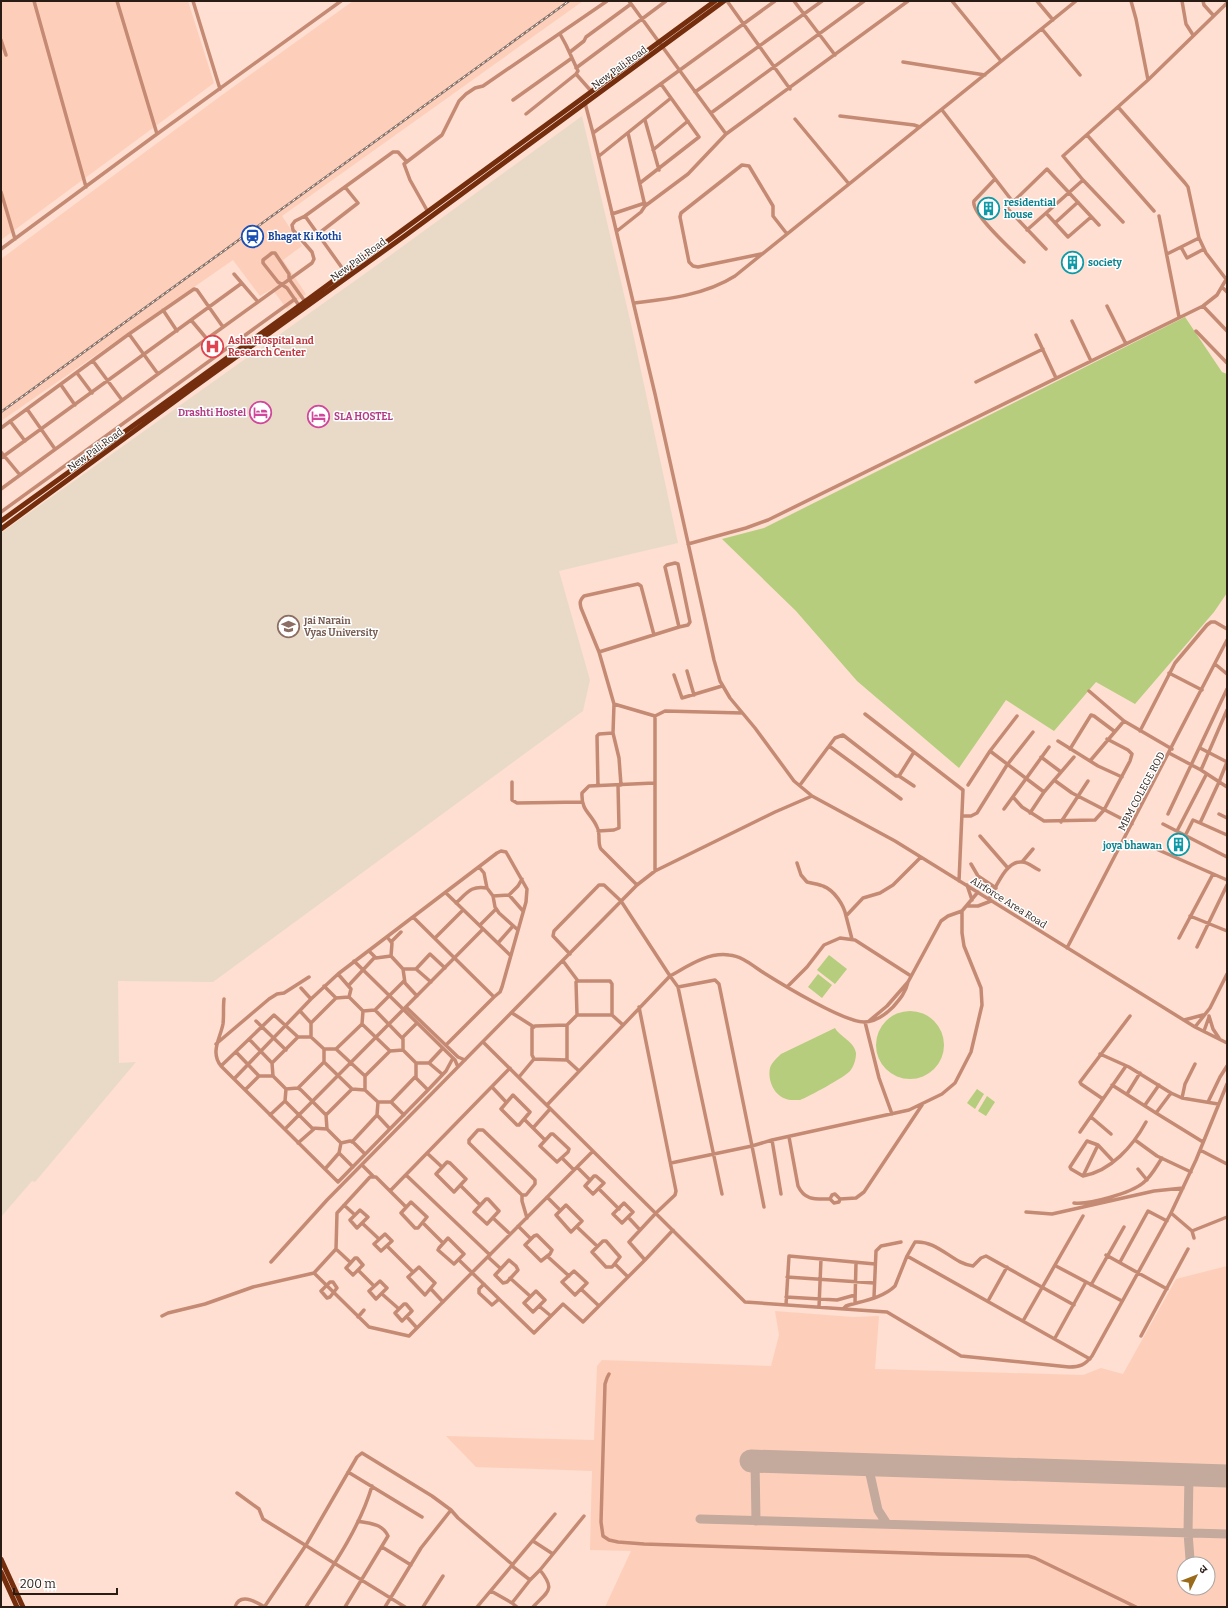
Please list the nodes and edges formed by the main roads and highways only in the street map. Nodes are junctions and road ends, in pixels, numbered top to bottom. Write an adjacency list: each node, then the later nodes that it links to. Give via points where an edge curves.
1 (715, 1): 3 (highway, New Pali Road)
2 (724, 1): 3 (highway, New Pali Road)
3 (660, 44): 4 (highway, New Pali Road, via 585,103 406,235); 4 (highway, New Pali Road, via 591,91 345,272)
4 (306, 304): 5 (highway, New Pali Road)
5 (301, 308): 6 (highway, New Pali Road); 7 (highway, New Pali Road)
6 (1, 521)
7 (1, 529)
8 (1, 1559): 11 (highway)
9 (1, 1572): 10 (highway)
10 (17, 1607)
11 (23, 1607)

